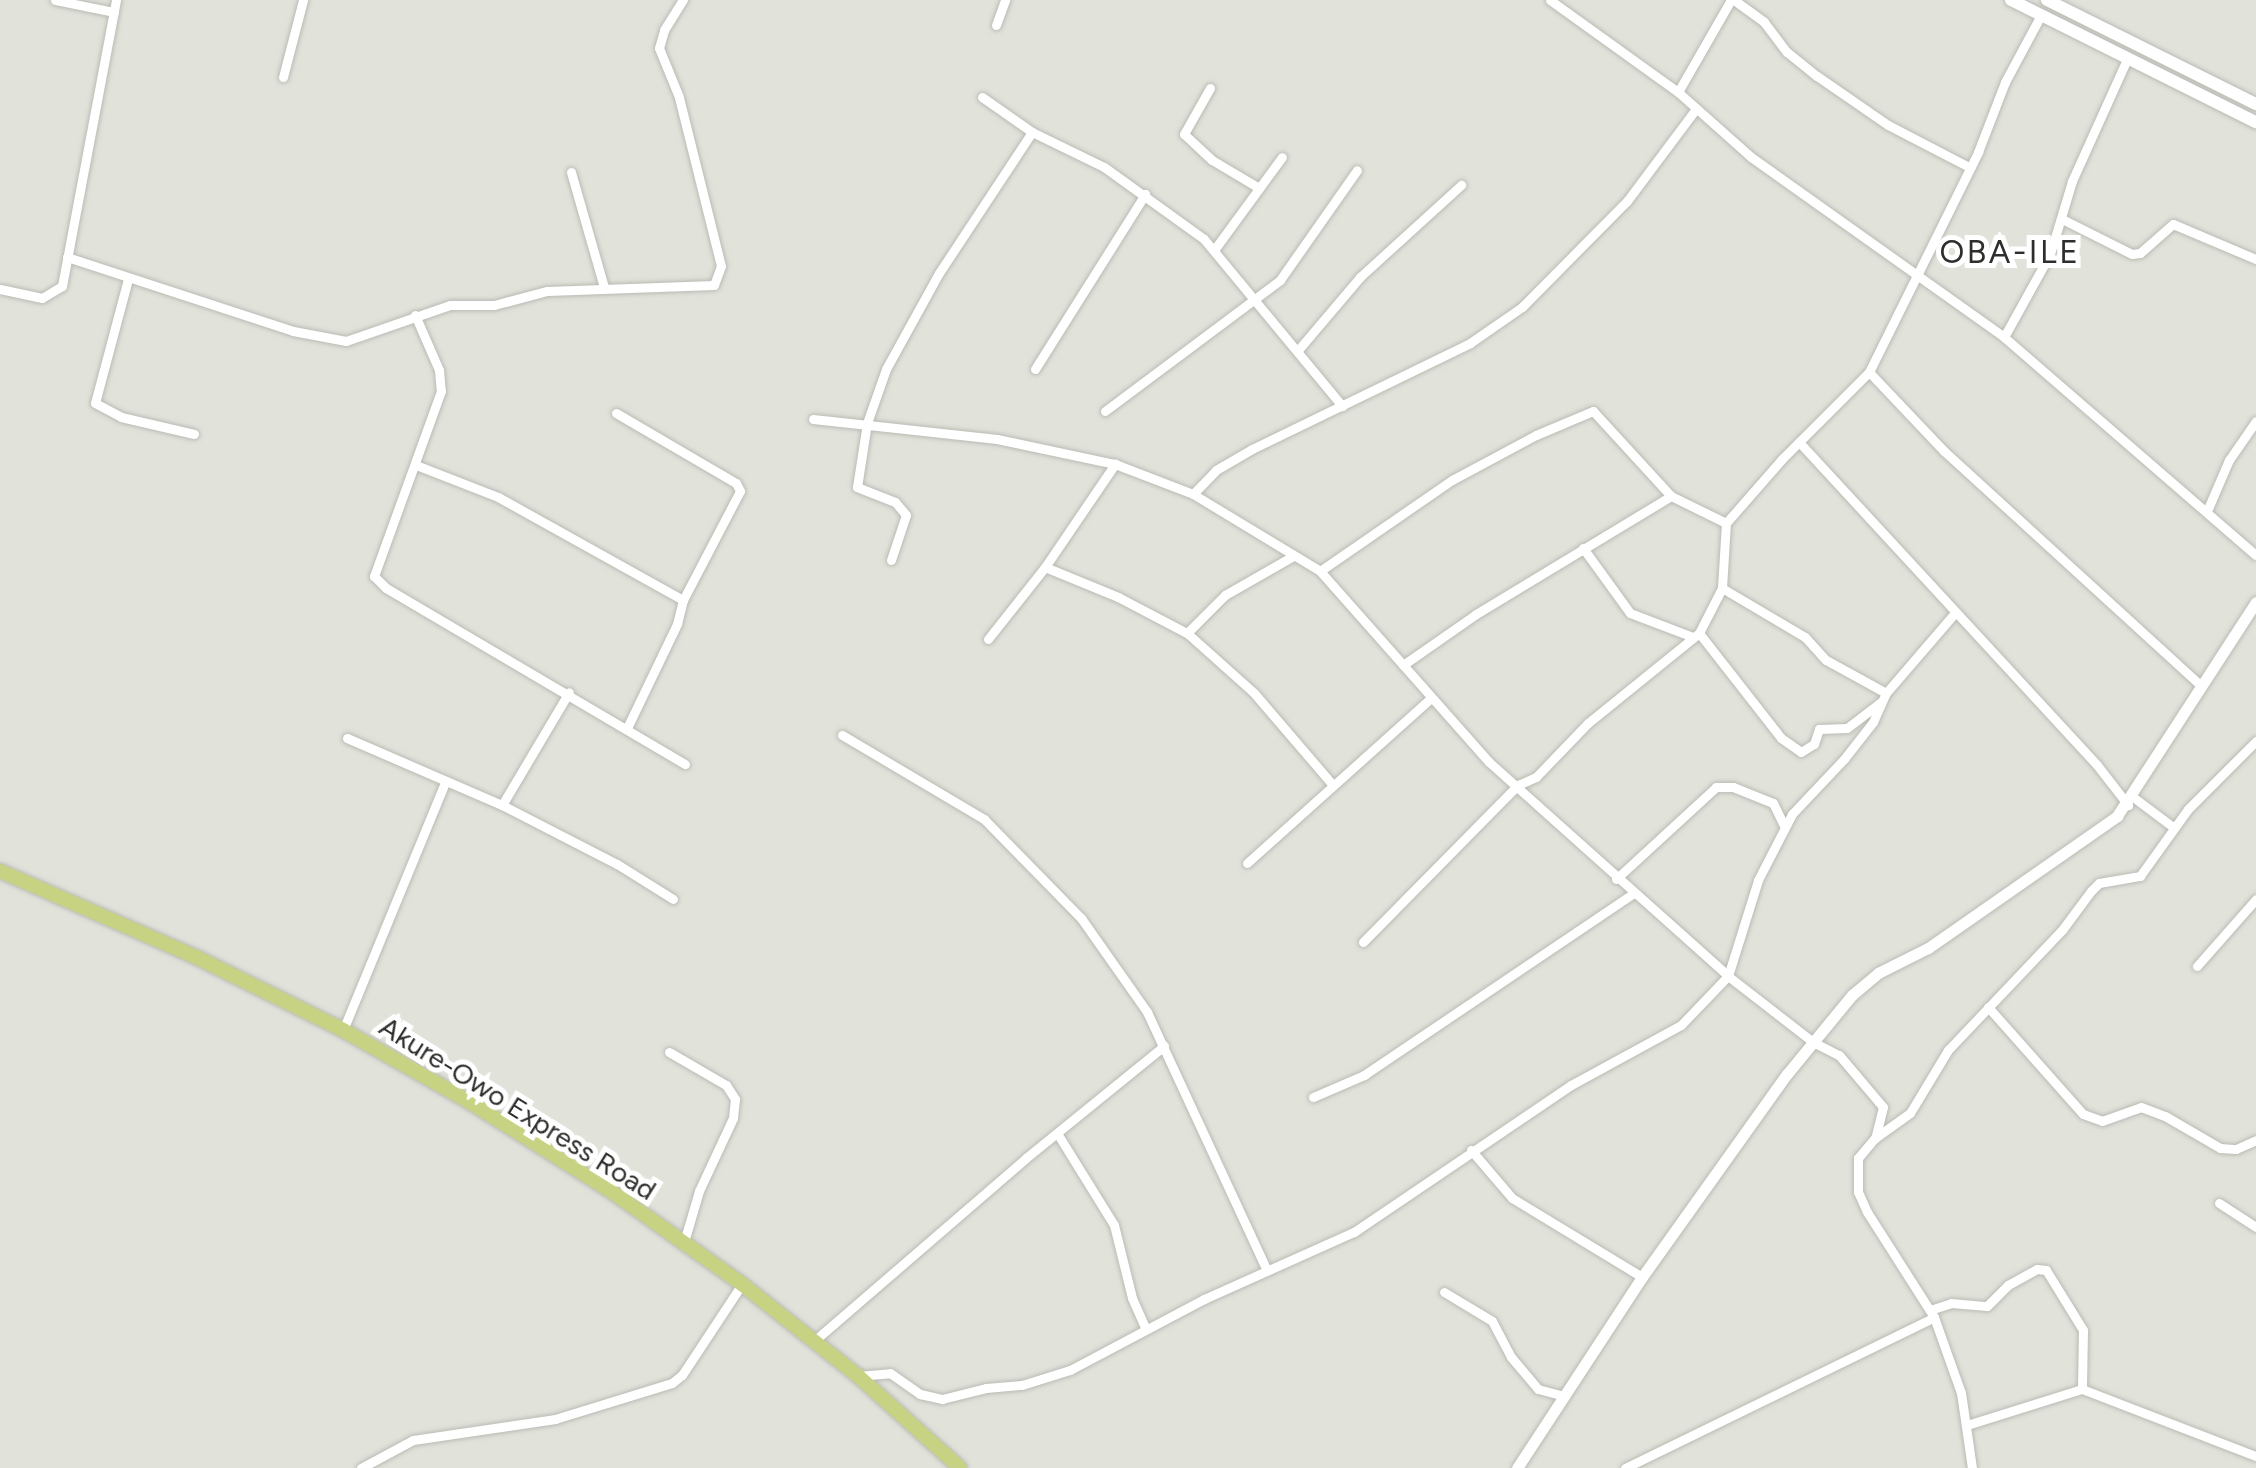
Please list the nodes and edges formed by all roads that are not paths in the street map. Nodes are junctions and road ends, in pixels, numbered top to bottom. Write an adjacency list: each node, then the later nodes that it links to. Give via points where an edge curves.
1 (55, 0): 10 (street)
2 (116, 0): 10 (street)
3 (303, 0): 14 (street)
4 (683, 0): 35 (street, via 659,48 679,97 721,272 708,287)
5 (1005, 0): 12 (street)
6 (1550, 0): 16 (street)
7 (1732, 0): 16 (street); 23 (street, via 1826,82 1888,125)
8 (2011, 0): 11 (main road)
9 (2047, 0): 18 (main road)
10 (114, 12): 31 (street)
11 (2041, 15): 13 (main road); 23 (street)
12 (996, 26)
13 (2127, 59): 20 (main road); 29 (street, via 2072,181)
14 (283, 77)
15 (1210, 88): 27 (street, via 1184,134)
16 (1678, 92): 19 (street)
17 (982, 97): 21 (street)
18 (2256, 104)
19 (1695, 110): 33 (street); 43 (street, via 1627,201 1522,307 1470,343)
20 (2256, 122)
21 (1032, 132): 28 (street); 48 (street, via 939,273 886,369)
22 (1282, 156): 27 (street)
23 (1970, 166): 33 (street)
24 (1356, 170): 37 (street, via 1280,280)
25 (571, 172): 35 (street)
26 (1462, 185): 40 (street, via 1360,276)
27 (1259, 188): 30 (street)
28 (1145, 194): 30 (street); 41 (street)
29 (2062, 219): 32 (street, via 2132,254 2172,224); 39 (street, via 2040,276)
30 (1214, 250): 37 (street)
31 (68, 257): 34 (street); 36 (street, via 62,286 52,296)
32 (2256, 259)
33 (1916, 278): 39 (street); 42 (street)
34 (128, 279): 38 (street, via 346,342); 49 (street, via 95,403 120,417)
35 (604, 287): 38 (street, via 547,291 494,305 450,304)
36 (0, 289)
37 (1258, 300): 40 (street); 44 (street)
38 (415, 316): 52 (street, via 442,380)
39 (2004, 337): 55 (street)
40 (1299, 349): 43 (street)
41 (1035, 369)
42 (1869, 372): 50 (street); 71 (street, via 1944,451)
43 (1342, 406): 53 (street, via 1216,470)
44 (1105, 411)
45 (616, 413): 64 (street, via 740,490)
46 (813, 419): 48 (street)
47 (2256, 421): 55 (street, via 2229,460)
48 (867, 423): 51 (street, via 1030,444); 60 (street, via 858,487 895,502 906,515)
49 (194, 434)
50 (1800, 442): 56 (street); 66 (street)
51 (1115, 464): 53 (street); 61 (street)
52 (416, 465): 64 (street, via 498,496); 72 (street, via 374,570 377,581)
53 (1193, 494): 59 (street)
54 (1671, 496): 56 (street); 57 (street); 62 (street, via 1602,416 1584,413 1452,480)
55 (2207, 511): 58 (street)
56 (1726, 523): 63 (street)
57 (1583, 548): 68 (street, via 1630,613); 70 (street)
58 (2256, 555)
59 (1293, 556): 62 (street); 67 (street, via 1226,595)
60 (891, 560)
61 (1045, 567): 67 (street); 69 (street)
62 (1320, 570): 70 (street)
63 (1722, 588): 68 (street); 73 (street, via 1805,637 1826,660)
64 (683, 600): 75 (street)
65 (2256, 602): 71 (street)
66 (1954, 614): 73 (street); 83 (street)
67 (1186, 633): 81 (street, via 1254,693)
68 (1696, 635): 73 (street, via 1781,738 1801,752 1819,730 1847,728); 82 (street, via 1588,723 1536,777)
69 (988, 639)
70 (1403, 665): 74 (street)
71 (2200, 686): 83 (street)
72 (568, 692): 75 (street); 84 (street)
73 (1884, 697): 85 (street, via 1868,729)
74 (1430, 698): 81 (street); 82 (street)
75 (627, 728): 79 (street)
76 (842, 734): 99 (street, via 948,796 1012,844 1082,918)
77 (347, 738): 80 (street)
78 (2254, 746): 86 (street)
79 (685, 764)
80 (445, 782): 84 (street); 97 (street)
81 (1332, 784): 87 (street)
82 (1518, 785): 89 (street); 93 (street)
83 (2130, 801): 86 (street); 98 (street, via 1928,948 1878,973)
84 (502, 804): 91 (street)
85 (1784, 826): 89 (street, via 1773,803 1716,787); 95 (street, via 1758,880)
86 (2173, 827): 96 (street, via 2140,876 2099,882)
87 (1247, 862)
88 (0, 871): 97 (highway, Akure-Owo Express Road)
89 (1616, 880): 90 (street)
90 (1632, 894): 95 (street); 101 (street, via 1364,1075)
91 (673, 900)
92 (2256, 900): 94 (street)
93 (1362, 942)
94 (2198, 966)
95 (1728, 976): 98 (street); 105 (street, via 1680,1025)
96 (1988, 1007): 103 (street, via 1948,1050 1910,1114); 104 (street, via 2083,1114 2102,1121 2148,1108 2220,1148)
97 (343, 1030): 108 (highway, Akure-Owo Express Road, via 468,1101)
98 (1813, 1042): 103 (street, via 1839,1055 1880,1101); 110 (street)
99 (1164, 1046): 102 (street); 109 (street)
100 (669, 1052): 108 (street, via 726,1084 735,1099)
101 (1313, 1096)
102 (1057, 1133): 114 (street, via 1114,1225); 115 (street)
103 (1875, 1138): 113 (street, via 1858,1158 1858,1192)
104 (2256, 1140)
105 (1471, 1150): 109 (street, via 1354,1232); 110 (street, via 1512,1198)
106 (2219, 1204): 107 (street)
107 (2256, 1226)
108 (684, 1242): 111 (highway, Akure-Owo Express Road)
109 (1267, 1270): 114 (street)
110 (1642, 1278): 118 (street)
111 (742, 1284): 115 (highway, Akure-Owo Express Road); 121 (street, via 672,1384 555,1419 413,1440)
112 (1444, 1292): 118 (street, via 1492,1321 1538,1390)
113 (1932, 1313): 117 (street, via 1951,1303 1987,1306 2008,1285 2046,1270 2083,1330); 119 (street); 124 (street)
114 (1146, 1329): 116 (street, via 1070,1370 1022,1386 942,1399 920,1394 890,1373)
115 (814, 1342): 116 (highway, Akure-Owo Express Road)
116 (858, 1376): 122 (highway, Akure-Owo Express Road)
117 (2082, 1389): 119 (street); 120 (street)
118 (1564, 1396): 123 (street)
119 (1967, 1426): 125 (street)
120 (2256, 1456)
121 (360, 1468)
122 (960, 1468)
123 (1517, 1468)
124 (1625, 1468)
125 (1972, 1468)

